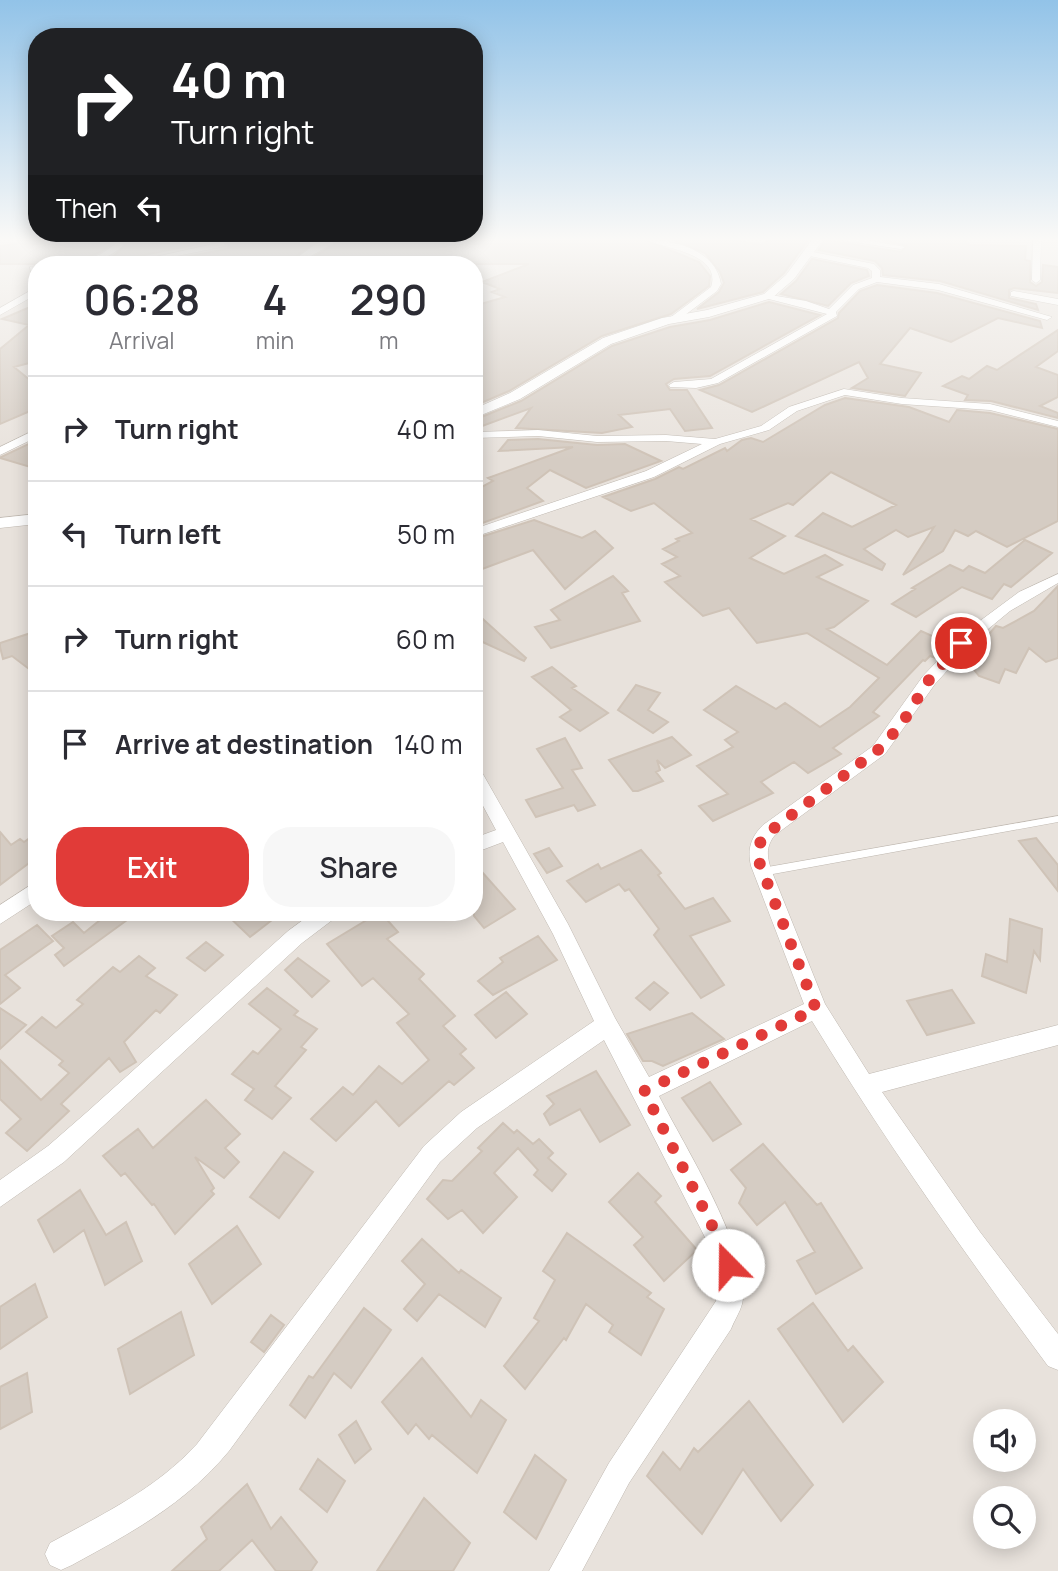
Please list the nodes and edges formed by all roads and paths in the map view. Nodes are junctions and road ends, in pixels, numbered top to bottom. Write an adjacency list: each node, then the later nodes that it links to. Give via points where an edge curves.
1 (682, 313): 6 (street)
2 (705, 313): 6 (street)
3 (834, 313): 7 (street, via 714,382)
4 (1034, 313): 5 (street)
5 (1047, 317)
6 (674, 319): 8 (street, via 607,341)
7 (674, 385)
8 (483, 410)
9 (1058, 424): 12 (street, via 990,407 902,401 853,391 799,407 765,428)
10 (483, 435): 12 (street)
11 (28, 437): 13 (street)
12 (716, 442): 16 (street, via 650,474)
13 (0, 452)
14 (28, 520): 15 (street)
15 (0, 523)
16 (483, 530)
17 (1058, 578): 22 (street, via 1028,593 961,643 878,750 761,838 757,848)
18 (483, 790): 20 (street)
19 (1058, 819): 22 (lane)
20 (508, 833): 21 (street); 27 (street)
21 (483, 843)
22 (762, 872): 26 (street)
23 (28, 896): 24 (street)
24 (0, 916)
25 (316, 921): 31 (street, via 56,1154)
26 (816, 1009): 29 (street); 30 (street)
27 (607, 1025): 30 (street); 33 (street, via 469,1119 432,1154 193,1470 143,1508)
28 (1058, 1035): 29 (street)
29 (864, 1086): 32 (street, via 971,1241)
30 (644, 1091): 34 (street, via 724,1249 729,1303 619,1473)
31 (0, 1195)
32 (1058, 1356)
33 (61, 1554)
34 (565, 1571)

